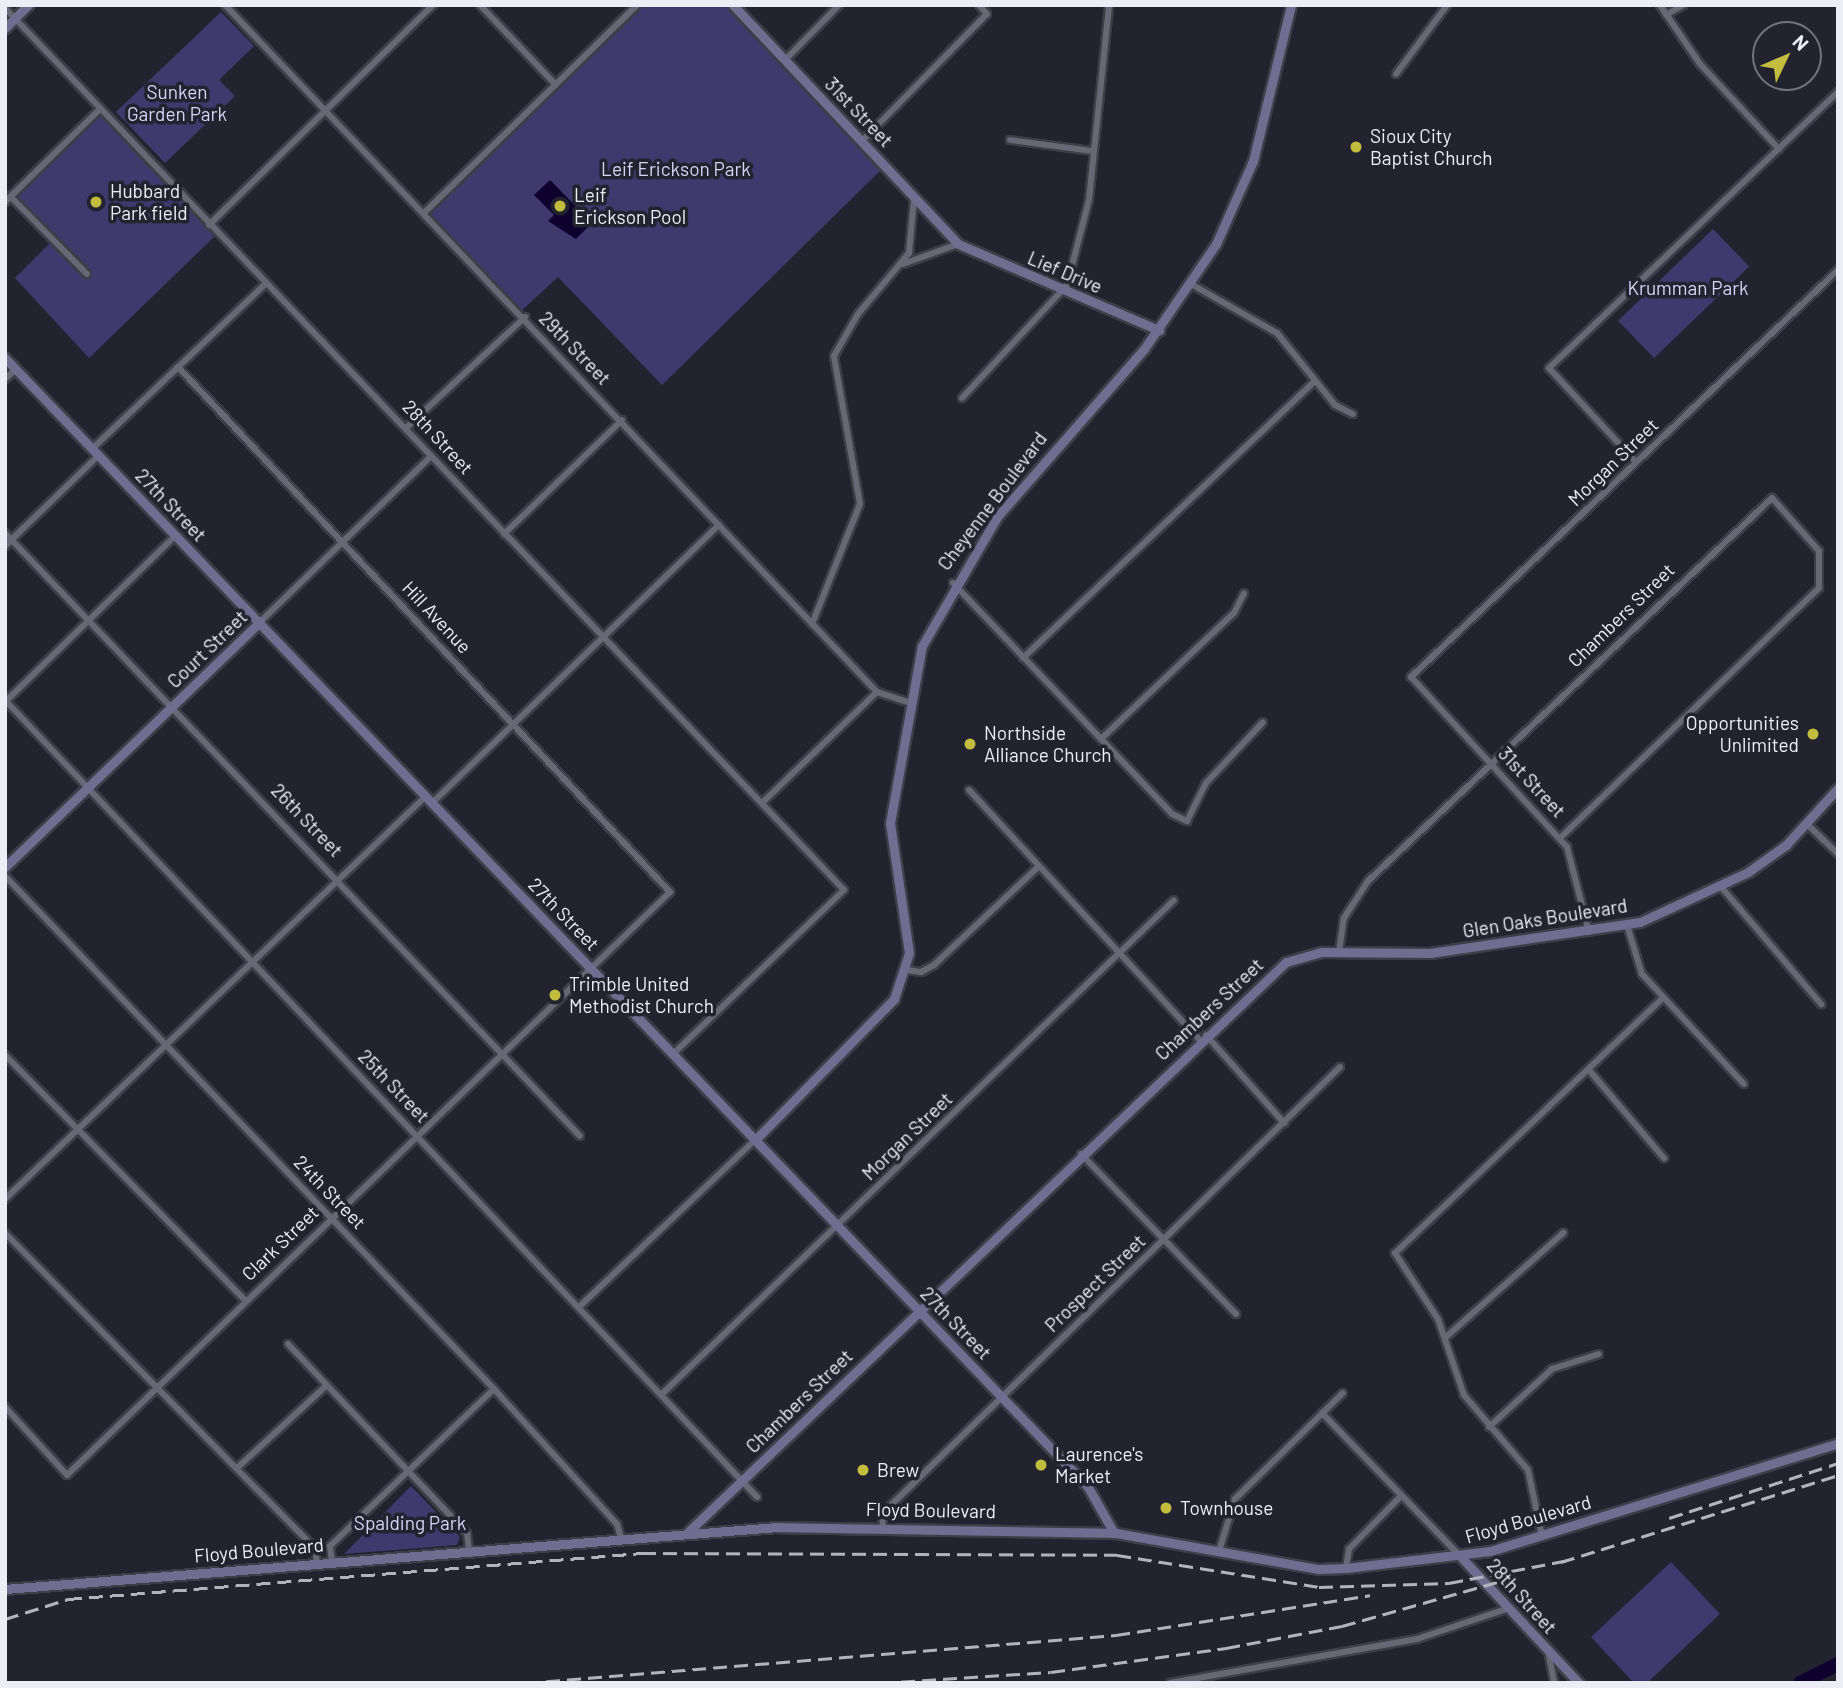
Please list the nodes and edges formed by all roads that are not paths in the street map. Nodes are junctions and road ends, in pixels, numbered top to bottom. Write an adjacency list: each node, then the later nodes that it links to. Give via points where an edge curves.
1 (28, 5): 16 (main road)
2 (433, 5): 22 (street)
3 (480, 5): 20 (street)
4 (637, 5): 20 (street)
5 (733, 5): 18 (main road, 31st Street)
6 (839, 5): 18 (street)
7 (979, 5): 24 (street, via 987,14)
8 (1109, 5): 27 (street)
9 (1292, 5): 37 (main road, Cheyenne Boulevard, via 1244,187)
10 (1447, 5): 19 (street)
11 (1660, 5): 15 (street)
12 (1683, 5): 15 (street)
13 (227, 6): 22 (street, 29th Street)
14 (5, 8): 16 (street, 28th Street)
15 (1666, 15): 26 (street, via 1700,64)
16 (15, 18): 17 (main road); 23 (street, 28th Street)
17 (5, 28)
18 (785, 60): 24 (main road, 31st Street)
19 (1396, 74)
20 (555, 85): 30 (street)
21 (1838, 92): 26 (street)
22 (328, 109): 30 (street, 29th Street); 31 (street)
23 (99, 110): 29 (street); 31 (street, 28th Street)
24 (862, 141): 28 (main road, 31st Street)
25 (1010, 141): 27 (street)
26 (1779, 149): 52 (street, via 1549,368)
27 (1092, 151): 38 (street, via 1086,217)
28 (914, 198): 32 (main road, 31st Street); 33 (street, via 915,229)
29 (8, 200): 35 (street)
30 (425, 212): 39 (street, 29th Street)
31 (209, 225): 36 (street, 28th Street)
32 (958, 244): 33 (street); 38 (main road, Lief Drive)
33 (902, 264): 64 (street, via 858,314 834,356 860,504)
34 (1838, 270): 52 (street, Morgan Street)
35 (87, 274)
36 (265, 284): 42 (street); 49 (street, 28th Street)
37 (1191, 284): 40 (main road, Cheyenne Boulevard); 45 (street, via 1277,333)
38 (1065, 291): 40 (main road, Lief Drive); 46 (street)
39 (525, 317): 48 (street, 29th Street); 49 (street)
40 (1159, 330): 60 (main road, Cheyenne Boulevard, via 1027,478)
41 (5, 358): 43 (main road, 27th Street)
42 (178, 367): 50 (street); 58 (street, Hill Avenue)
43 (16, 369): 44 (street); 50 (main road, 27th Street)
44 (5, 379)
45 (1315, 381): 47 (street, via 1335,405); 66 (street)
46 (962, 398)
47 (1353, 414)
48 (622, 419): 53 (street, 29th Street); 55 (street)
49 (406, 428): 51 (street, 28th Street)
50 (95, 452): 56 (main road, 27th Street); 57 (street)
51 (431, 456): 55 (street, 28th Street); 58 (street, Court Street)
52 (1636, 462): 67 (street, Morgan Street)
53 (719, 525): 64 (street, 29th Street); 65 (street)
54 (5, 533): 57 (street, 26th Street)
55 (504, 534): 65 (street, 28th Street)
56 (176, 535): 62 (street); 63 (main road, 27th Street)
57 (12, 540): 59 (street); 62 (street, 26th Street)
58 (343, 541): 63 (street, Court Street); 73 (street, Hill Avenue)
59 (5, 546)
60 (953, 583): 66 (street); 70 (main road, Cheyenne Boulevard, via 922,646)
61 (1244, 593): 74 (street, via 1234,612)
62 (89, 620): 69 (street); 71 (street, 26th Street)
63 (260, 622): 71 (main road, Court Street); 79 (main road, 27th Street)
64 (812, 624): 68 (street, 29th Street)
65 (601, 639): 73 (street); 80 (street, 28th Street)
66 (1023, 657): 74 (street)
67 (1410, 677): 75 (street, 31st Street)
68 (877, 692): 70 (street, 29th Street); 80 (street)
69 (6, 701): 76 (street, 25th Street)
70 (907, 702): 97 (main road, Cheyenne Boulevard, via 890,835 908,928)
71 (172, 706): 76 (main road, Court Street); 87 (street, 26th Street)
72 (1263, 722): 74 (street, via 1206,783 1187,821 1172,814)
73 (515, 723): 79 (street); 89 (street, Hill Avenue)
74 (1101, 738)
75 (1492, 764): 82 (street, 31st Street); 82 (street, Chambers Street, via 1772,498 1819,551 1819,588); 93 (street, Chambers Street, via 1355,897)
76 (89, 787): 85 (main road, Court Street); 95 (street, 25th Street)
77 (1838, 788): 81 (main road, Glen Oaks Boulevard)
78 (969, 790): 84 (street)
79 (430, 798): 87 (street); 96 (main road, 27th Street)
80 (762, 802): 103 (street, 28th Street, via 844,890)
81 (1807, 824): 83 (street); 88 (main road, Glen Oaks Boulevard)
82 (1560, 838): 92 (street, 31st Street, via 1576,862)
83 (1838, 854)
84 (1038, 866): 94 (street); 97 (street, via 934,965)
85 (5, 867)
86 (5, 876): 101 (street, 24th Street)
87 (339, 876): 95 (street); 102 (street, 26th Street)
88 (1722, 888): 91 (main road, Glen Oaks Boulevard); 99 (street)
89 (670, 892): 96 (street, Clark Street)
90 (1174, 900): 94 (street, Morgan Street)
91 (1627, 925): 92 (main road, Glen Oaks Boulevard); 98 (street, via 1642,974)
92 (1589, 932): 93 (main road, Glen Oaks Boulevard, via 1430,953)
93 (1339, 952): 100 (main road, Chambers Street, via 1286,962)
94 (1120, 953): 100 (street); 117 (street, Morgan Street)
95 (251, 962): 101 (street); 110 (street, 25th Street)
96 (591, 968): 102 (street, Clark Street); 103 (main road, 27th Street)
97 (907, 970): 112 (main road, Cheyenne Boulevard, via 883,1016)
98 (1663, 998): 106 (street); 107 (street)
99 (1821, 1004)
100 (1203, 1037): 108 (street); 113 (main road, Chambers Street)
101 (164, 1042): 109 (street); 116 (street, 24th Street)
102 (505, 1050): 110 (street, Clark Street); 111 (street, 26th Street)
103 (673, 1054): 112 (main road, 27th Street)
104 (5, 1055): 109 (street)
105 (1340, 1067): 108 (street, Prospect Street)
106 (1589, 1070): 114 (street); 125 (street, via 1395,1253)
107 (1744, 1084)
108 (1284, 1123): 120 (street, Prospect Street)
109 (76, 1129): 115 (street); 121 (street)
110 (418, 1133): 116 (street, Clark Street); 122 (street, 25th Street)
111 (580, 1136)
112 (755, 1140): 117 (main road, 27th Street); 122 (street)
113 (1081, 1154): 120 (street); 123 (main road, Chambers Street)
114 (1664, 1158)
115 (5, 1199)
116 (331, 1216): 121 (street, Clark Street); 130 (street, 24th Street)
117 (837, 1225): 123 (main road, 27th Street); 132 (street, Morgan Street)
118 (5, 1233): 129 (street)
119 (1563, 1233): 125 (street)
120 (1163, 1238): 124 (street); 133 (street, Prospect Street)
121 (245, 1300): 129 (street, Clark Street)
122 (580, 1306): 132 (street, 25th Street)
123 (919, 1311): 133 (main road, 27th Street); 140 (main road, Chambers Street)
124 (1236, 1314)
125 (1446, 1337): 136 (street, via 1458,1384)
126 (288, 1344): 128 (street)
127 (1599, 1354): 136 (street, via 1552,1369)
128 (327, 1385): 138 (street); 139 (street)
129 (156, 1387): 134 (street, Clark Street, via 67,1475); 138 (street)
130 (494, 1389): 139 (street); 147 (street, 24th Street, via 617,1524)
131 (1343, 1393): 135 (street)
132 (662, 1394): 140 (street, 25th Street)
133 (1002, 1397): 143 (street, Prospect Street, via 882,1514); 145 (main road, 27th Street, via 1088,1487)
134 (5, 1408)
135 (1322, 1413): 142 (street, 28th Street); 149 (street, via 1235,1499)
136 (1489, 1427): 146 (street, via 1534,1482)
137 (1838, 1443): 146 (main road, Floyd Boulevard)
138 (237, 1468): 152 (street, via 315,1549)
139 (409, 1471): 148 (street, via 467,1533); 151 (street, via 330,1546)
140 (742, 1479): 141 (street, 25th Street); 144 (main road, Chambers Street)
141 (757, 1497)
142 (1400, 1497): 150 (street, 28th Street); 153 (street, via 1349,1549)
143 (883, 1526): 144 (main road, Floyd Boulevard); 145 (main road, Floyd Boulevard)
144 (690, 1531): 147 (main road, Floyd Boulevard)
145 (1114, 1533): 149 (main road, Floyd Boulevard)
146 (1542, 1536): 150 (main road, Floyd Boulevard)
147 (621, 1538): 148 (main road, Floyd Boulevard)
148 (469, 1550): 151 (main road, Floyd Boulevard)
149 (1219, 1551): 153 (main road, Floyd Boulevard, via 1319,1569)
150 (1460, 1556): 153 (main road, Floyd Boulevard); 155 (main road, 28th Street)
151 (332, 1561): 152 (main road, Floyd Boulevard)
152 (317, 1563): 154 (main road, Floyd Boulevard)
153 (1346, 1568)
154 (5, 1589)
155 (1509, 1608): 156 (main road, 28th Street); 157 (street, via 1404,1642)
156 (1547, 1650): 158 (street); 159 (main road, 28th Street)
157 (1170, 1683)
158 (1553, 1683)
159 (1579, 1683)

